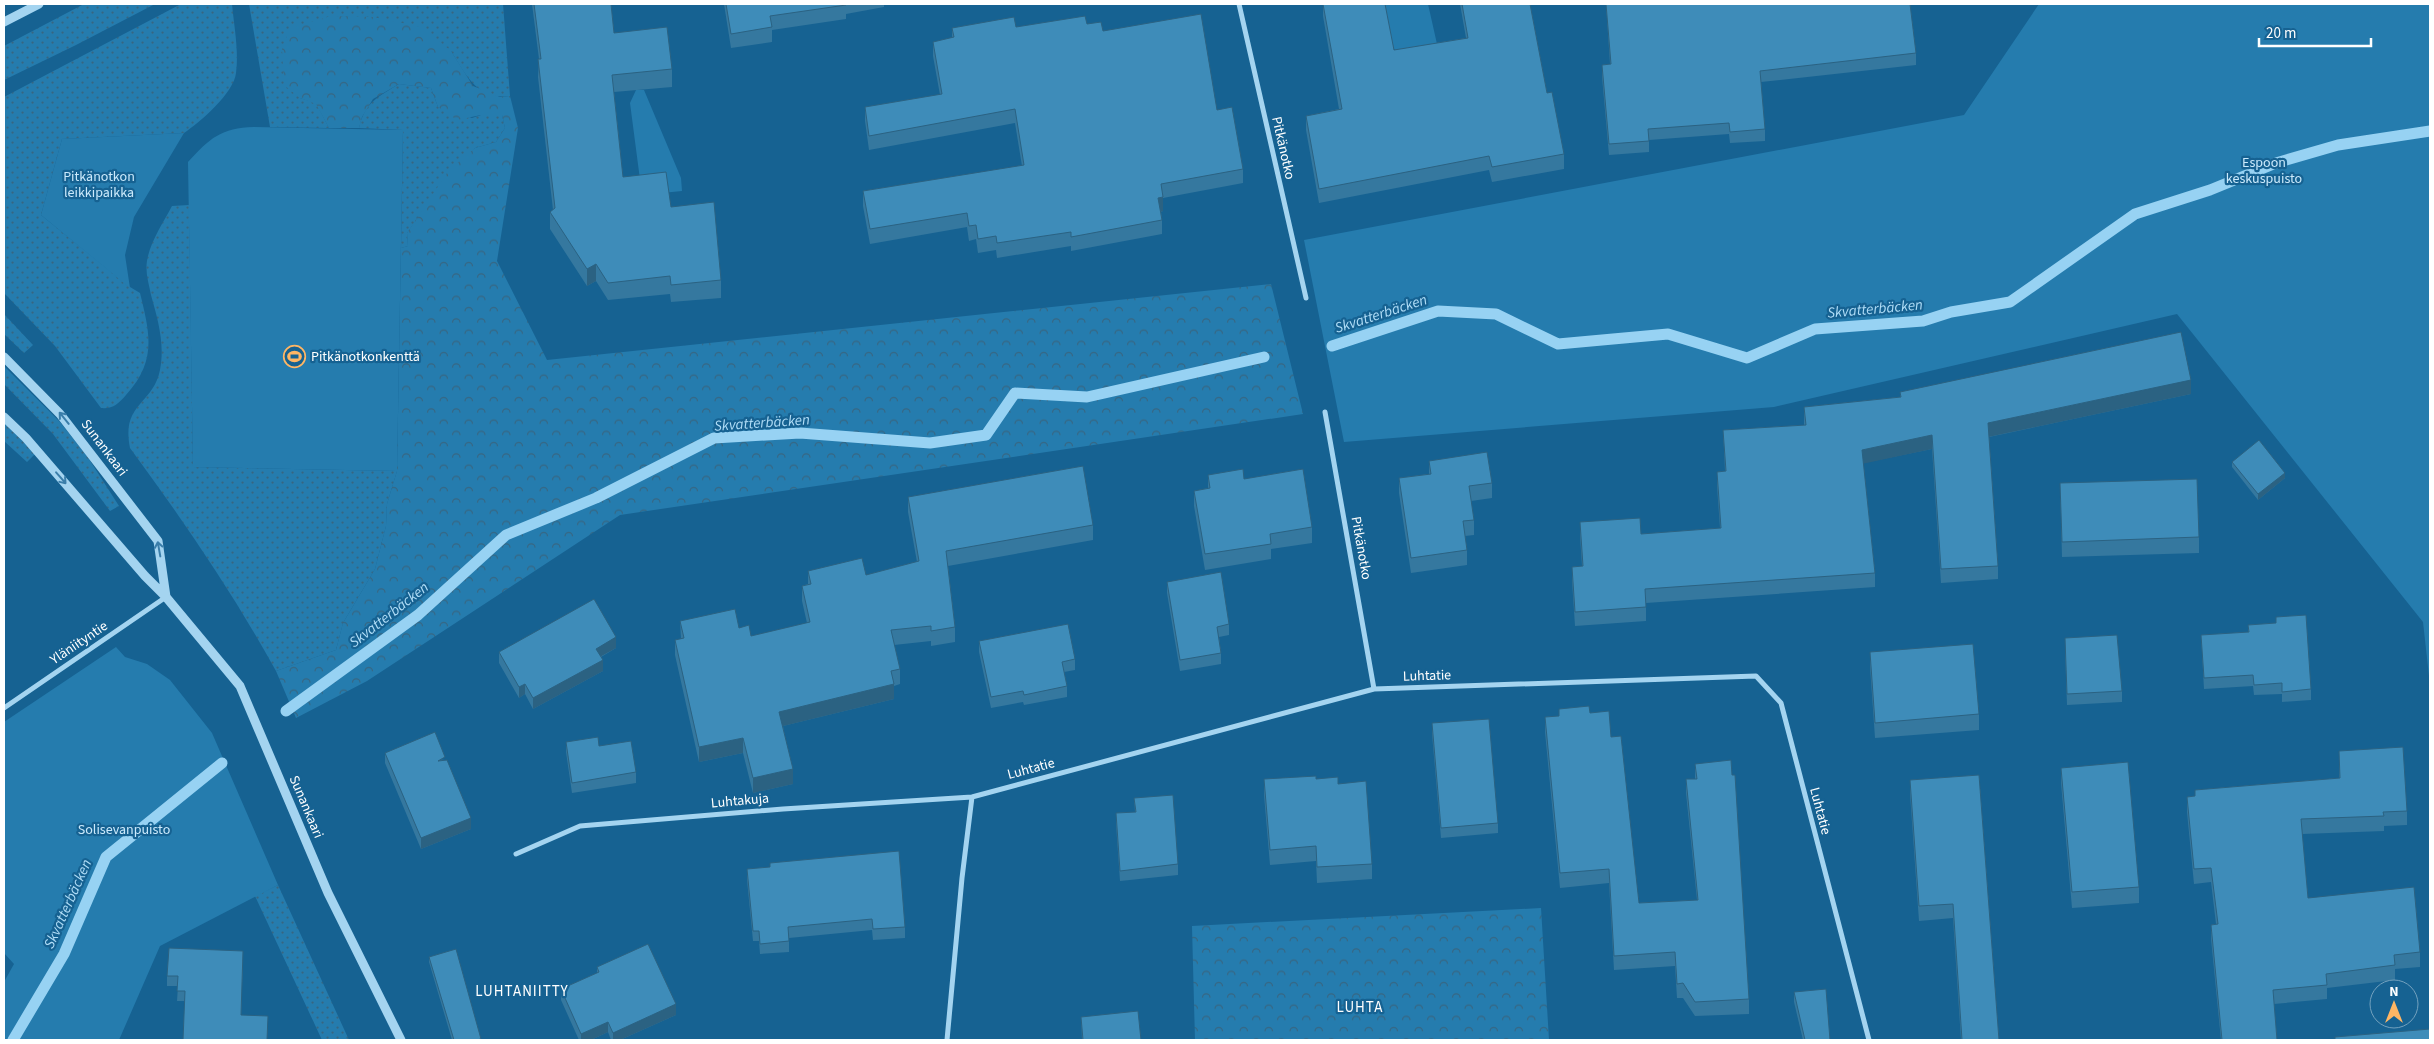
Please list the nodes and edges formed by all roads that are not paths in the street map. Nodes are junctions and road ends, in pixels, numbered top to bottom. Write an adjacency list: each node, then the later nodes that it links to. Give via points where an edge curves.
1 (39, 4): 3 (street)
2 (1239, 4): 4 (street, Pitkänotko)
3 (4, 22)
4 (1306, 298)
5 (4, 356): 8 (street, Sunankaari, one-way to 5, via 158,541 60,414)
6 (1325, 412): 9 (street, Pitkänotko)
7 (4, 417): 8 (street, Sunankaari, one-way to 8)
8 (166, 597): 10 (street, Yläniityntie); 13 (street, Sunankaari, via 240,686 328,893)
9 (1374, 689): 11 (street, Luhtatie); 15 (street, Luhtatie, via 1756,676 1781,703)
10 (4, 708)
11 (972, 796): 12 (street, Luhtakuja, via 580,826); 14 (street)
12 (516, 854)
13 (402, 1040)
14 (947, 1040)
15 (1869, 1040)

